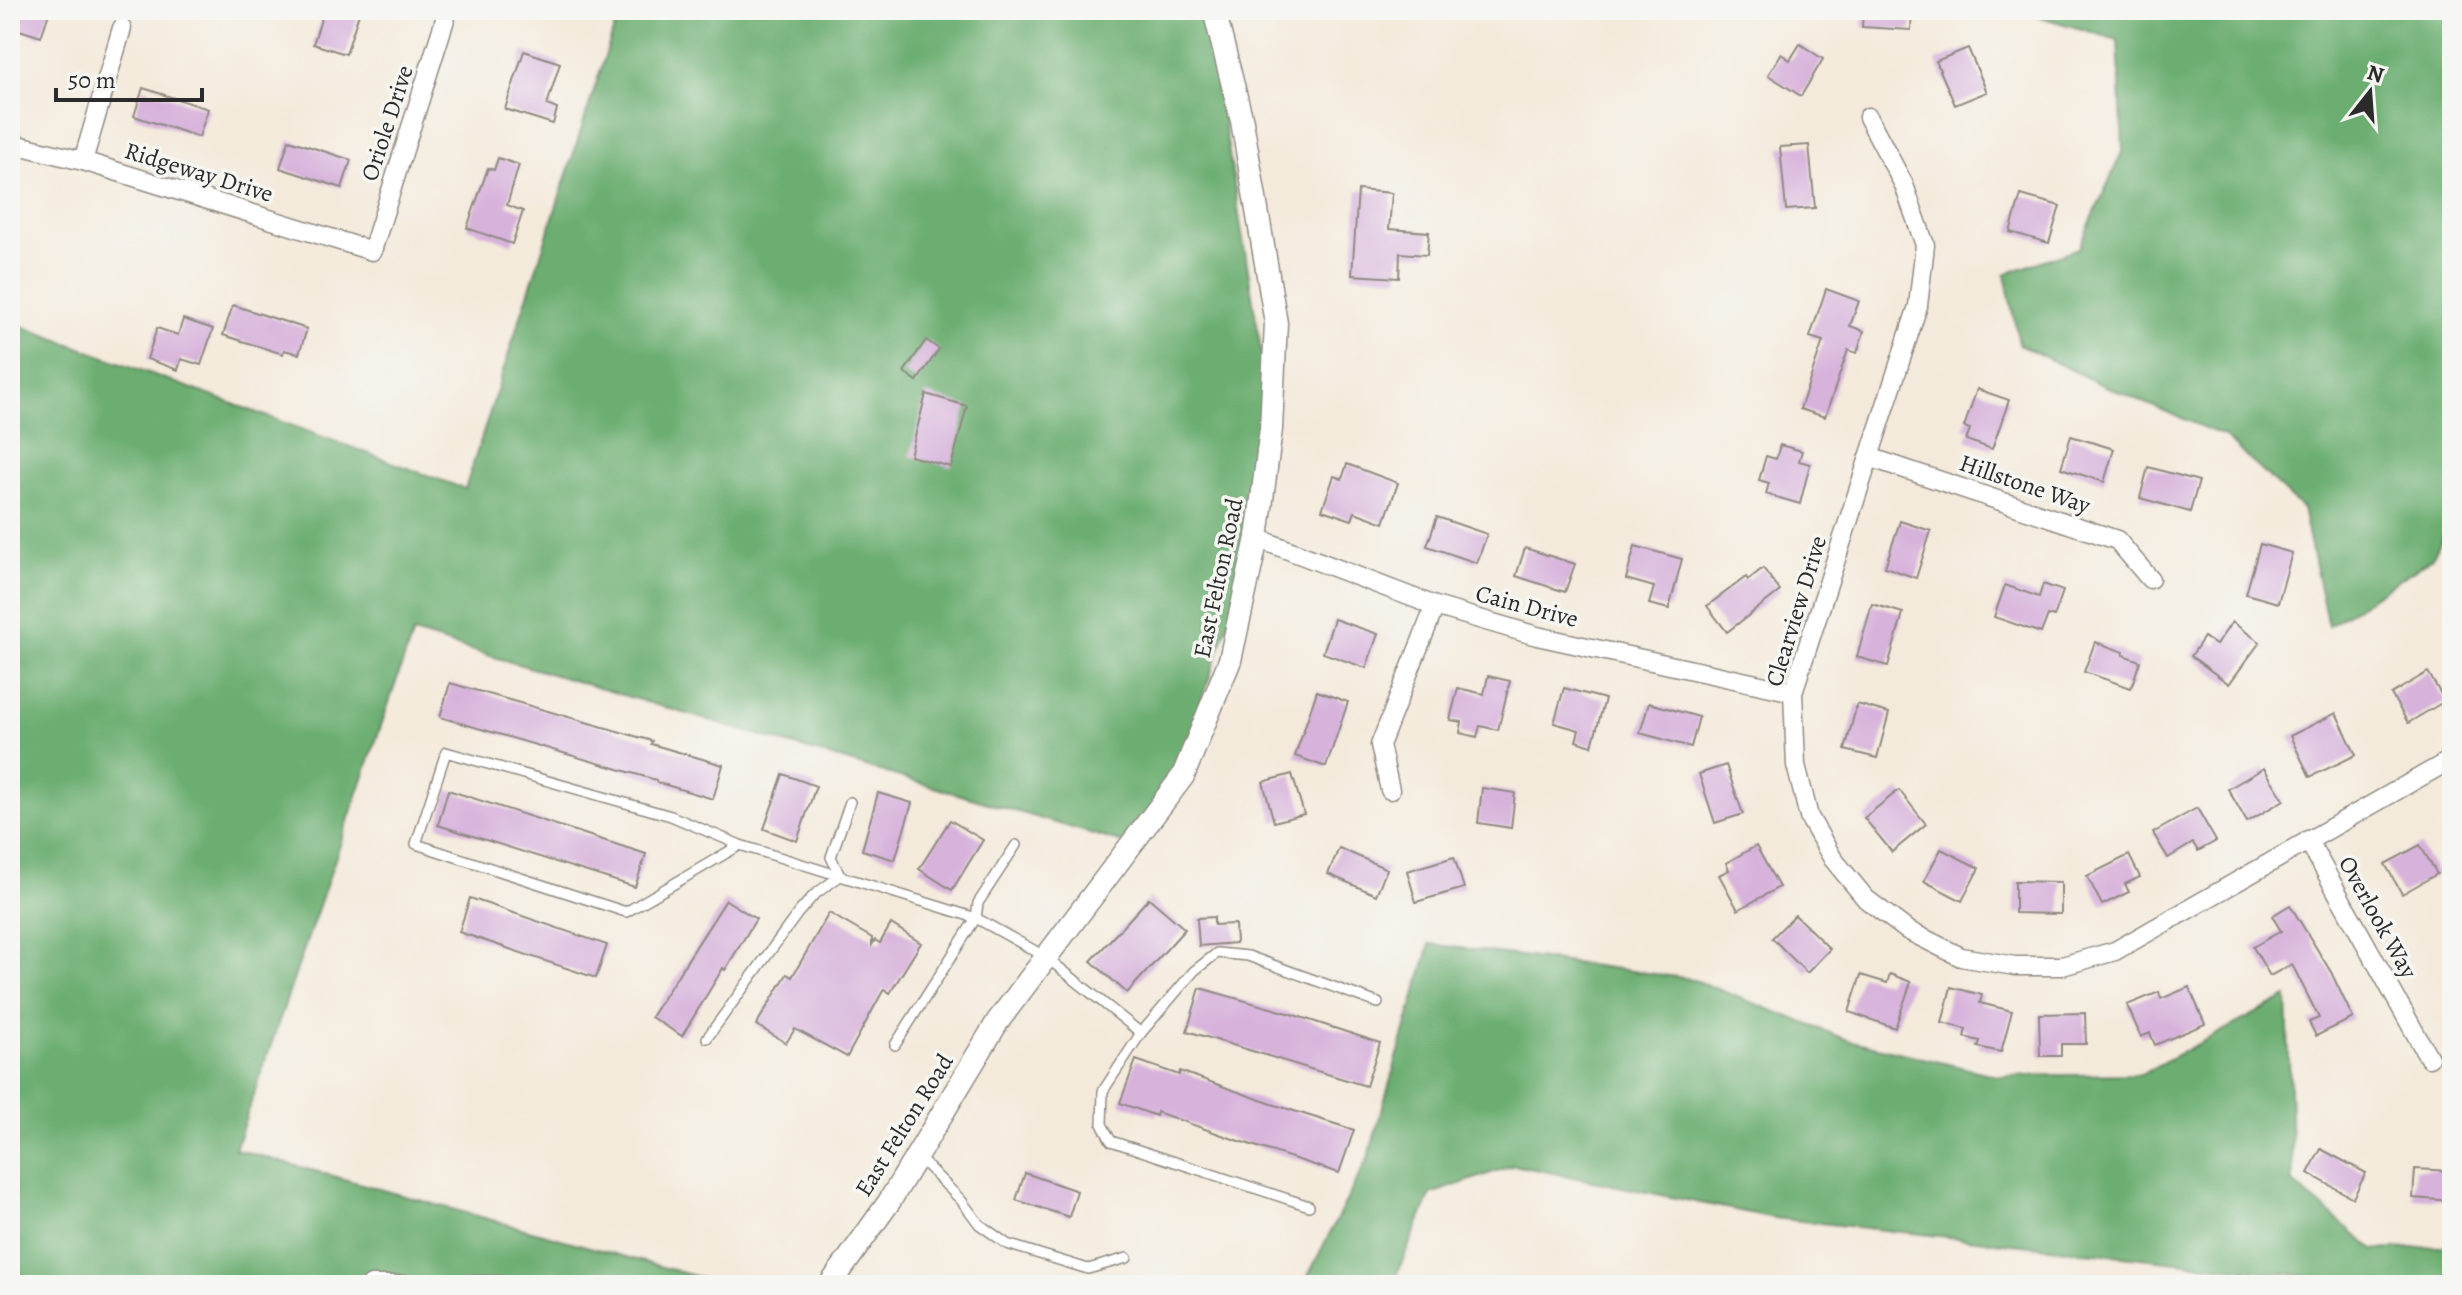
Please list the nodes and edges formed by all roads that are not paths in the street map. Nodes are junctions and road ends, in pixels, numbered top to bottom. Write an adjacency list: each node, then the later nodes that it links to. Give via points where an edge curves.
1 (448, 10): 7 (street, Oriole Drive)
2 (1214, 10): 9 (street, East Felton Road, via 1242,121 1276,323 1271,429)
3 (122, 28): 6 (street)
4 (1868, 117): 8 (street, Clearview Drive, via 1904,185 1925,245 1918,306)
5 (10, 143): 6 (street, Ridgeway Drive)
6 (83, 161): 7 (street, Ridgeway Drive)
7 (372, 251)
8 (1869, 457): 10 (street, Hillstone Way, via 2117,540); 12 (street, Clearview Drive)
9 (1257, 538): 11 (street, Cain Drive); 21 (street, East Felton Road, via 1230,660 1183,776)
10 (2150, 579)
11 (1435, 606): 12 (street, Cain Drive, via 1537,636); 14 (street, via 1380,745)
12 (1793, 692): 16 (street, Clearview Drive, via 1796,765 1809,817 1833,859 1866,899 1907,930 1961,957 2015,966 2062,966 2115,951)
13 (2452, 759): 16 (street, Clearview Drive)
14 (1390, 790)
15 (850, 802): 19 (lane, via 831,857)
16 (2308, 840): 26 (street, Overlook Way)
17 (740, 845): 17 (lane, via 671,816 446,752 416,844 626,912); 19 (lane)
18 (1016, 845): 20 (lane, via 978,903)
19 (840, 876): 20 (lane); 24 (lane, via 798,913)
20 (976, 918): 21 (lane); 25 (lane)
21 (1046, 957): 23 (lane); 27 (street, East Felton Road, via 998,1021)
22 (1378, 1003): 23 (lane, via 1248,956 1217,953 1194,971)
23 (1141, 1033): 28 (lane, via 1103,1091 1102,1124 1111,1141)
24 (707, 1038)
25 (895, 1045)
26 (2429, 1058)
27 (917, 1156): 29 (lane, via 979,1224 1007,1244 1088,1269); 32 (street, East Felton Road)
28 (1309, 1206)
29 (1127, 1258)
30 (371, 1285): 31 (street)
31 (500, 1285)
32 (830, 1285)

